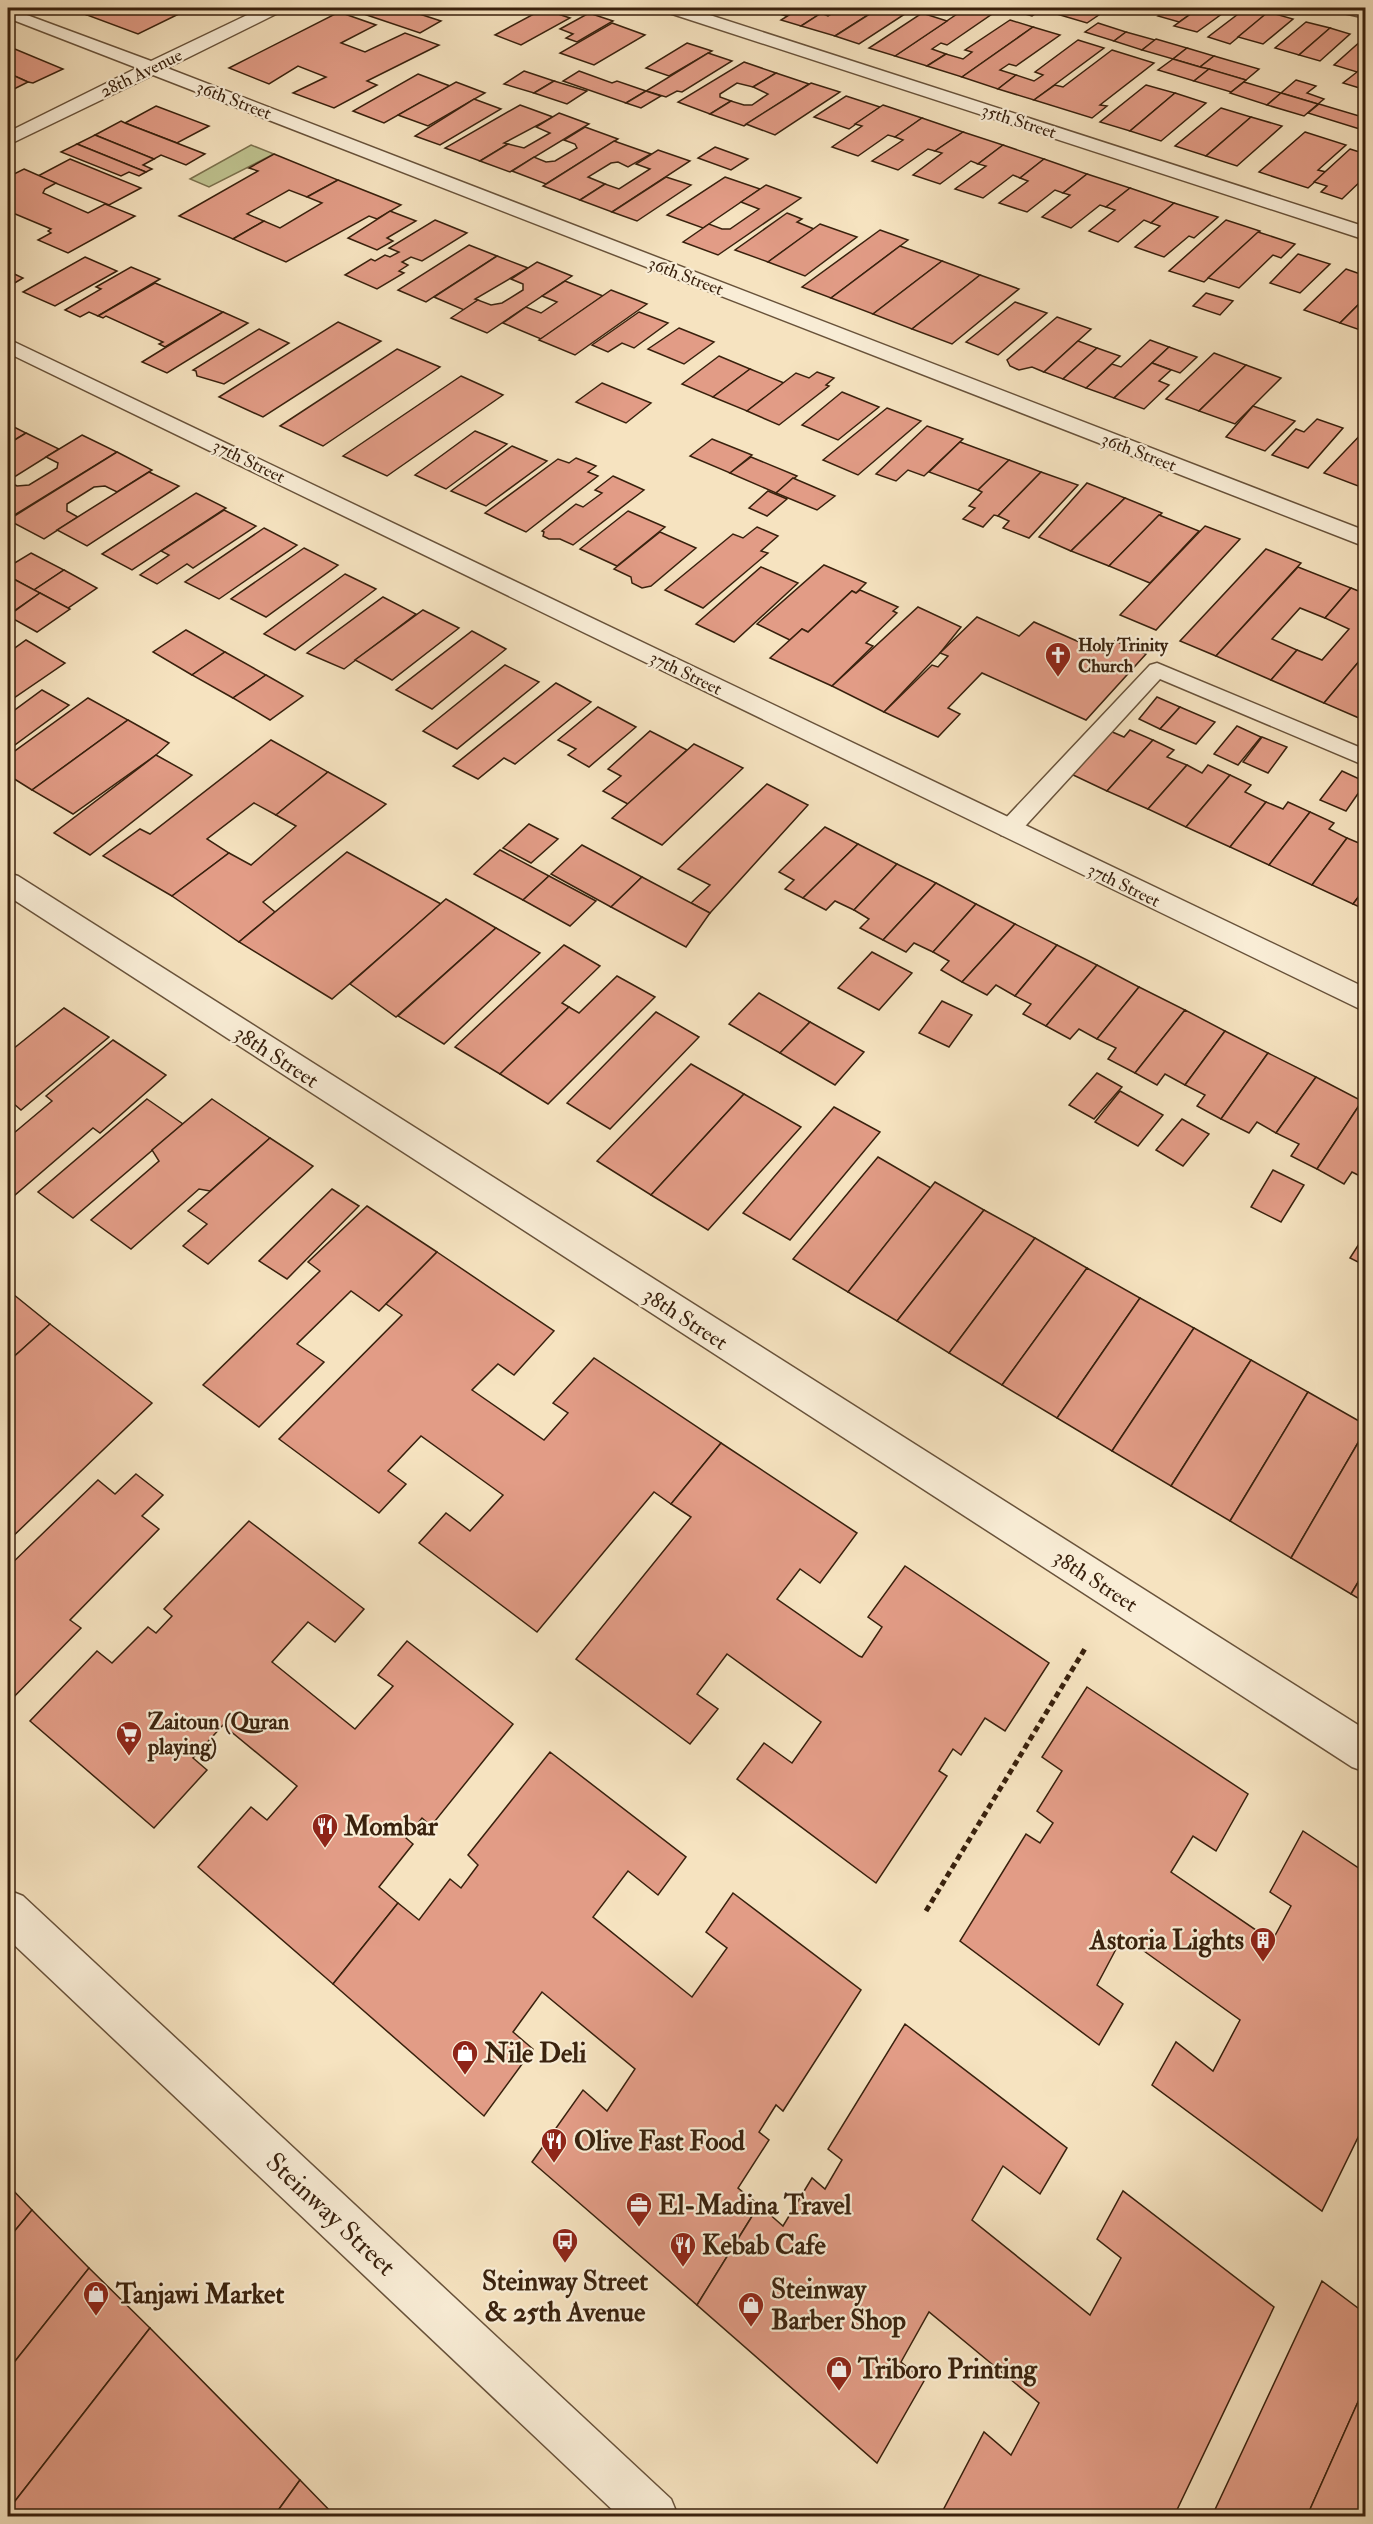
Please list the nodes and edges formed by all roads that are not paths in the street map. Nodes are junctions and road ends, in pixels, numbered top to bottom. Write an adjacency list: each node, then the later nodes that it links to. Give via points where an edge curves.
1 (274, 8): 6 (street, 28th Avenue)
2 (672, 8): 8 (street, 35th Street)
3 (1345, 8): 5 (street)
4 (8, 12): 6 (street, 36th Street)
5 (1365, 13)
6 (151, 68): 7 (street, 28th Avenue); 10 (street, 36th Street)
7 (8, 139)
8 (1365, 234)
9 (8, 345): 12 (street, 37th Street)
10 (1365, 540)
11 (1365, 759): 12 (lane, via 1157,670)
12 (1009, 829): 14 (street, 37th Street)
13 (8, 883): 15 (street, 38th Street)
14 (1365, 1002)
15 (1365, 1753)
16 (8, 1911): 17 (street, Steinway Street)
17 (654, 2517)

